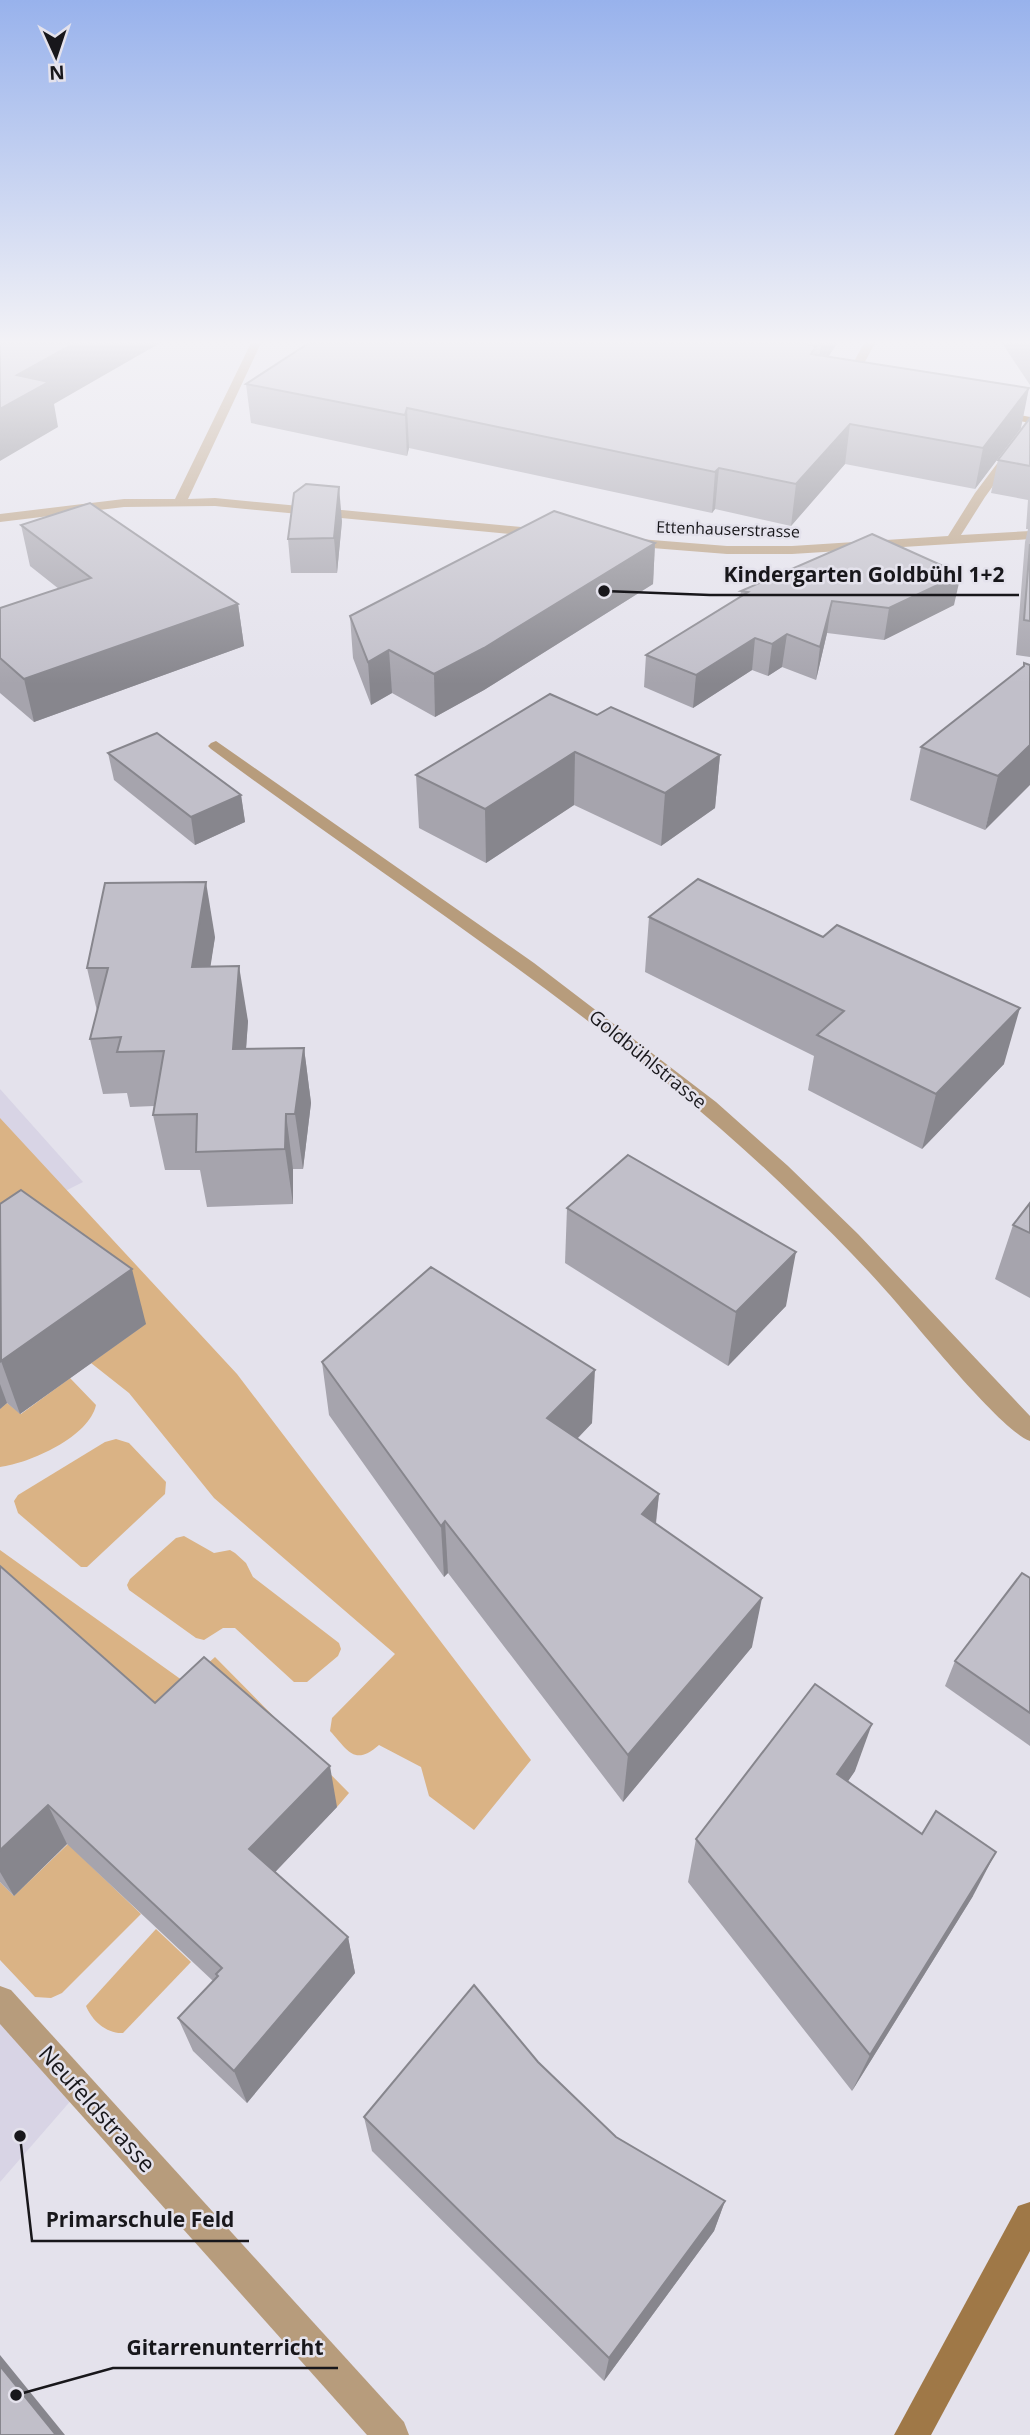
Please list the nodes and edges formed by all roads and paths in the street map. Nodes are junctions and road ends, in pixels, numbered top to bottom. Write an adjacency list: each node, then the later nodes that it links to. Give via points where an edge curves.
1 (202, 457): 3 (street)
2 (1008, 457): 7 (street)
3 (180, 502): 4 (street, via 124,503); 5 (street, via 256,505)
4 (0, 518)
5 (551, 534)
6 (1030, 535): 7 (street, Ettenhauserstrasse)
7 (953, 538): 8 (street, Ettenhauserstrasse, via 764,551)
8 (618, 541)
9 (216, 746): 10 (street, Goldbühlstrasse, via 562,990 710,1108 893,1284 995,1399)
10 (1030, 1431)
11 (0, 2001): 13 (street, Neufeldstrasse)
12 (1030, 2218): 14 (main road)
13 (391, 2435)
14 (912, 2435)

